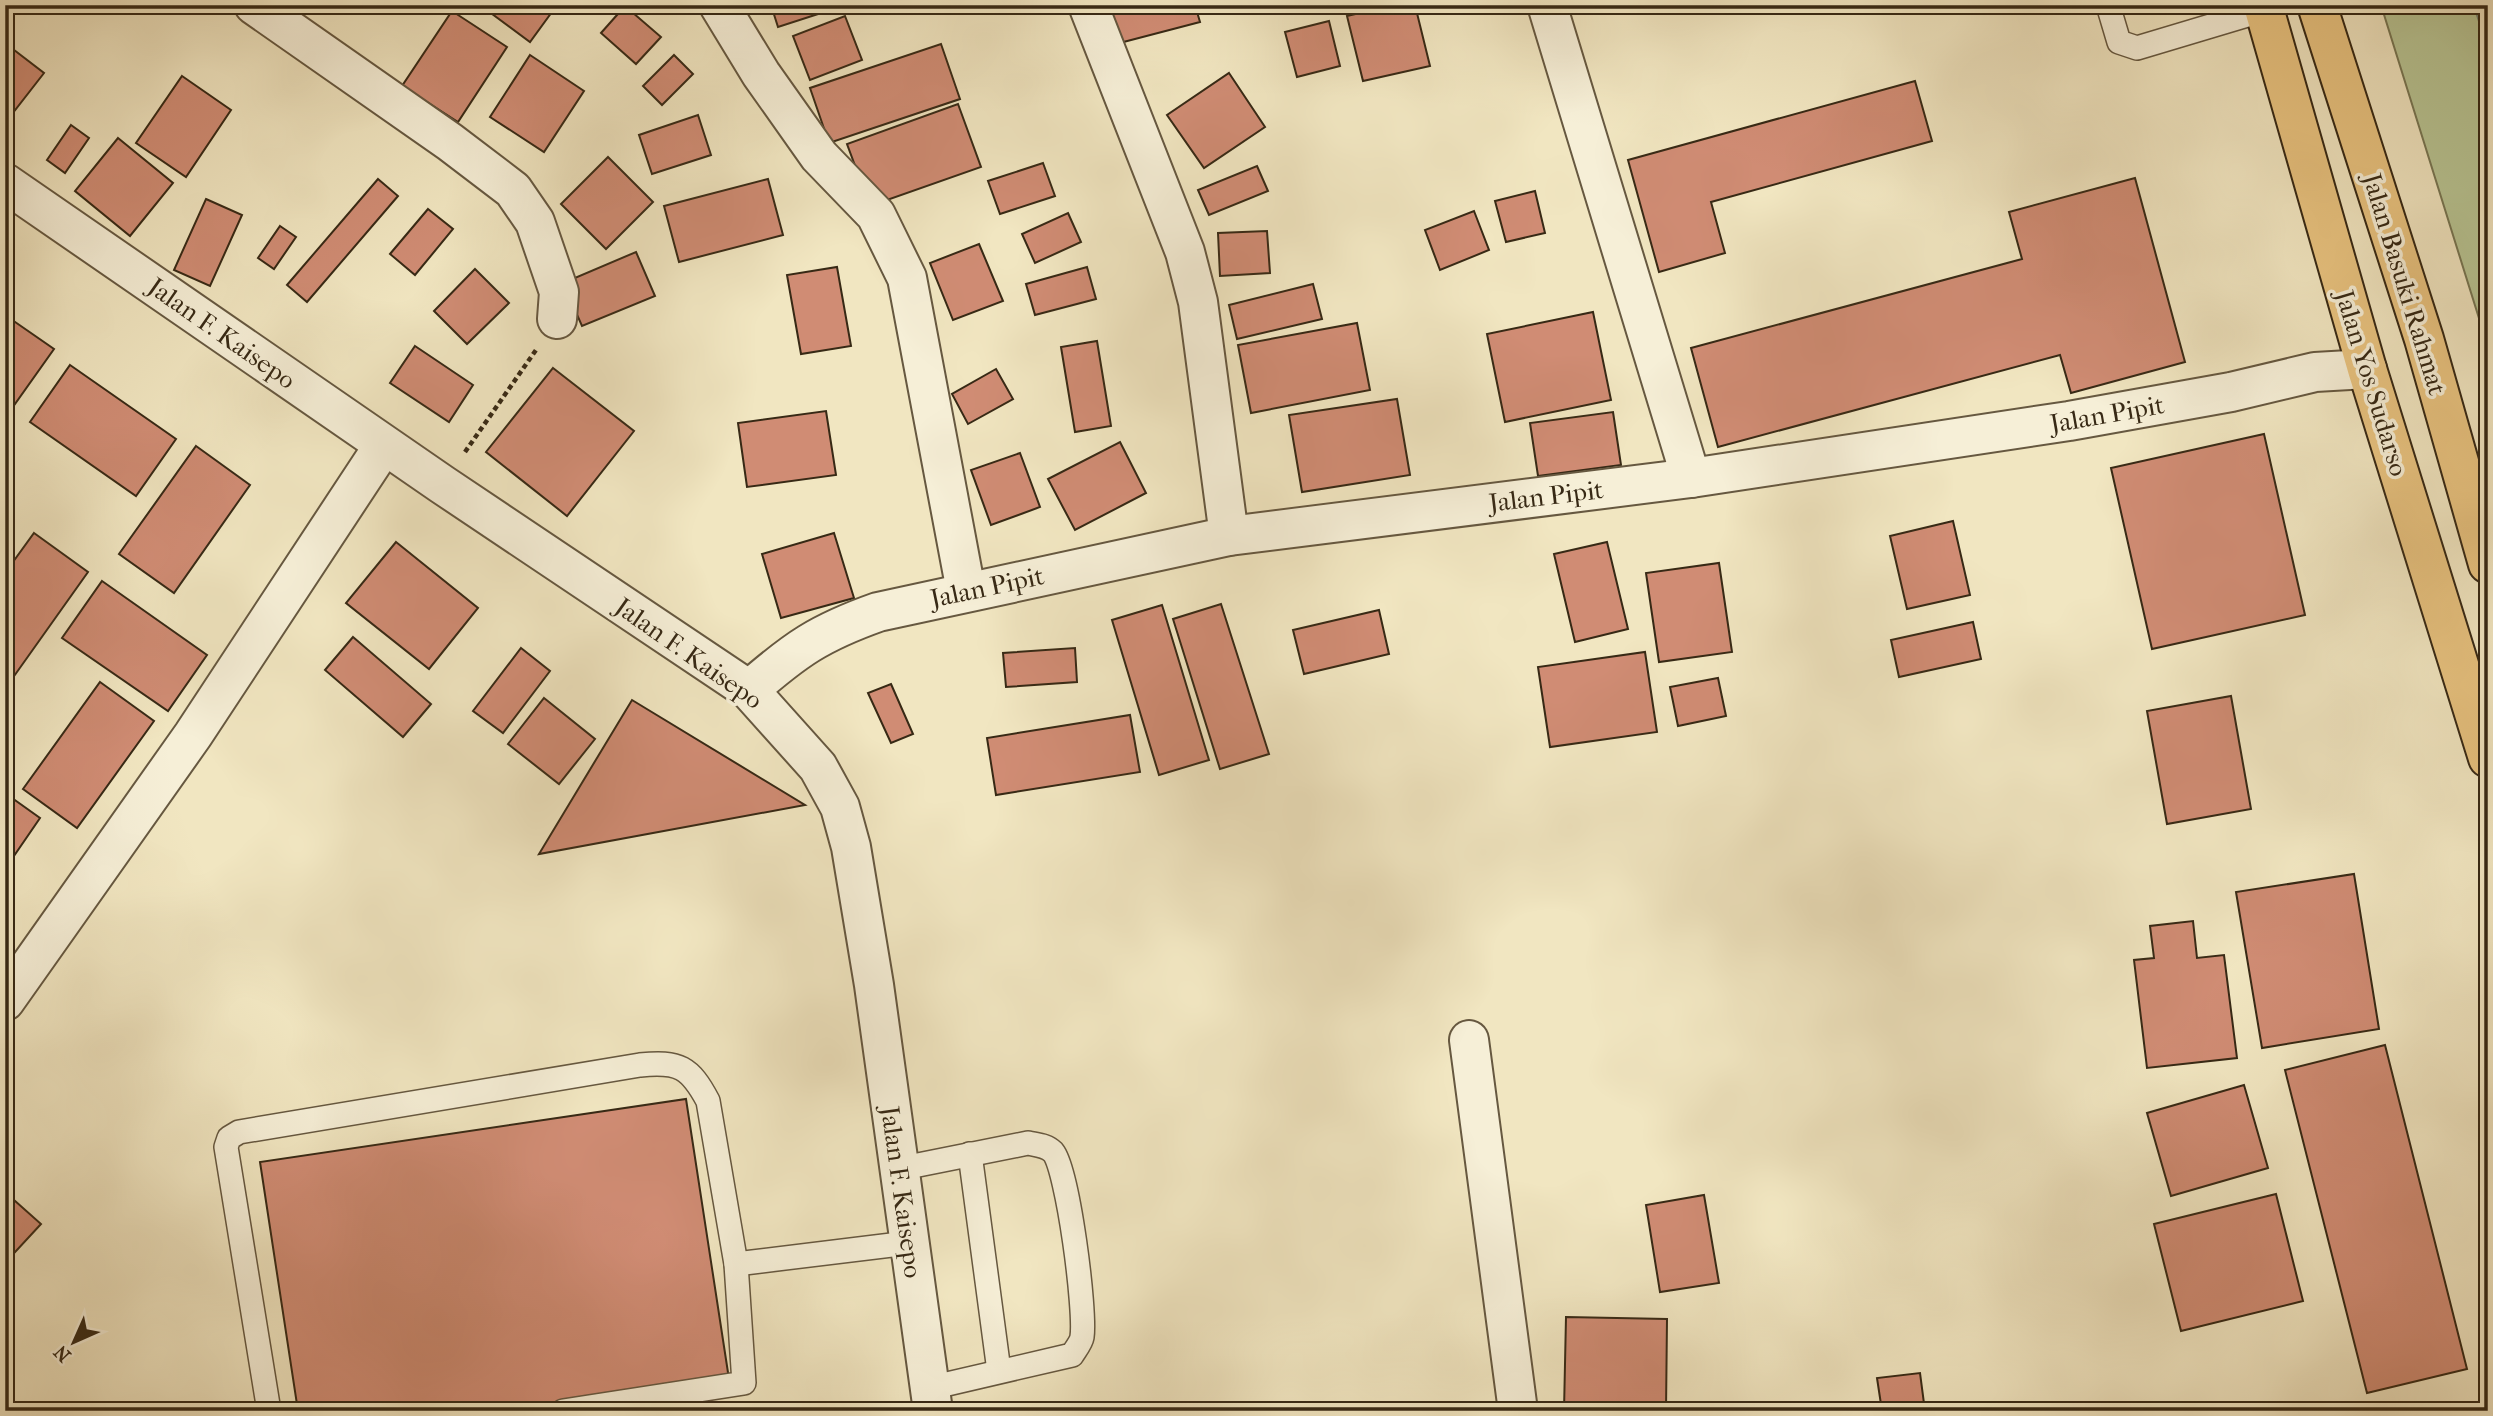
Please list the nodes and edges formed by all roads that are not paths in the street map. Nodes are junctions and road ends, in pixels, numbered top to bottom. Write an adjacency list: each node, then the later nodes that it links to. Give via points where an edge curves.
1 (254, 5): 9 (street, via 513,190 535,222 559,292)
2 (719, 5): 15 (street, via 819,156 876,215 907,278)
3 (1088, 5): 13 (street, via 1185,252 1198,302)
4 (1547, 5): 12 (street)
5 (2108, 5): 7 (lane, via 2119,42 2137,48)
6 (2317, 5): 14 (highway, Jalan Basuki Rahmat, via 2424,339)
7 (2264, 7): 10 (highway, Jalan Yos Sudarso)
8 (5, 183): 11 (street, Jalan F. Kaisepo)
9 (557, 319)
10 (2367, 369): 12 (street, Jalan Pipit, via 2315,372 2069,421); 17 (highway, Jalan Yos Sudarso)
11 (384, 444): 16 (street, Jalan F. Kaisepo); 18 (street, via 192,735)
12 (1691, 478): 13 (street, Jalan Pipit)
13 (1229, 536): 15 (street, Jalan Pipit)
14 (2488, 564)
15 (966, 591): 16 (street, Jalan Pipit, via 878,612 829,630 800,647)
16 (749, 690): 21 (street, Jalan F. Kaisepo, via 818,767 840,807 874,985)
17 (2488, 758)
18 (5, 1001)
19 (1469, 1040): 28 (street)
20 (970, 1154): 21 (lane); 24 (lane); 24 (lane, via 1028,1143 1046,1146 1060,1164 1065,1182 1080,1292 1082,1338 1072,1355)
21 (898, 1169): 22 (street, Jalan F. Kaisepo)
22 (908, 1243): 23 (lane); 25 (street, Jalan F. Kaisepo)
23 (736, 1264): 26 (lane, via 708,1101 697,1080 682,1067 664,1062 239,1132 229,1138 226,1147); 27 (lane, via 744,1382)
24 (999, 1371): 25 (lane)
25 (932, 1399)
26 (269, 1411)
27 (563, 1411)
28 (1518, 1411)

